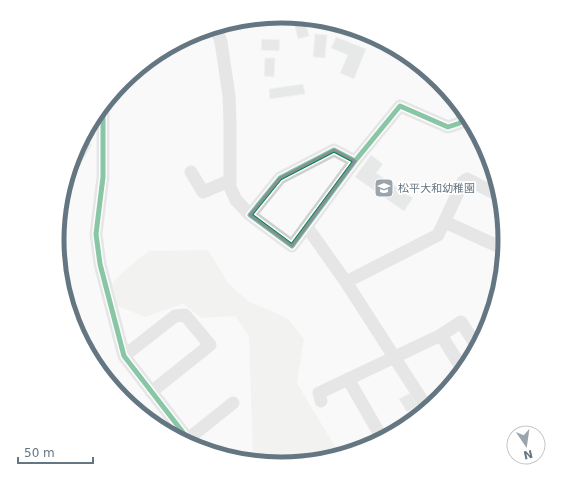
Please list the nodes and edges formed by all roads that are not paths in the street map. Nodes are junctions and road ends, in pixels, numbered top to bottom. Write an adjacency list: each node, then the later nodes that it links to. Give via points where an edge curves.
1 (217, 33): 6 (street, via 229,96)
2 (103, 116): 15 (street, via 103,177 96,234 100,264)
3 (462, 120): 4 (street, via 460,123 448,127 400,106)
4 (355, 161): 8 (street, via 334,150 280,178); 10 (street)
5 (191, 172): 6 (street, via 204,192)
6 (229, 181): 8 (street, via 236,200)
7 (493, 192): 9 (street, via 467,179 463,182)
8 (250, 215): 10 (street, via 292,246)
9 (445, 222): 11 (street); 12 (street, via 438,235)
10 (307, 227): 12 (street)
11 (498, 246)
12 (346, 282): 16 (street)
13 (440, 335): 14 (street, via 461,322); 16 (street); 17 (street)
14 (474, 341)
15 (124, 356): 19 (street); 19 (street, via 175,316 185,315 210,345)
16 (394, 356): 18 (street); 22 (street)
17 (460, 365)
18 (348, 379): 20 (street, via 319,393); 23 (street)
19 (151, 392): 24 (street)
20 (321, 401)
21 (233, 403): 25 (street)
22 (424, 404)
23 (380, 434)
24 (186, 436)
25 (195, 440)

